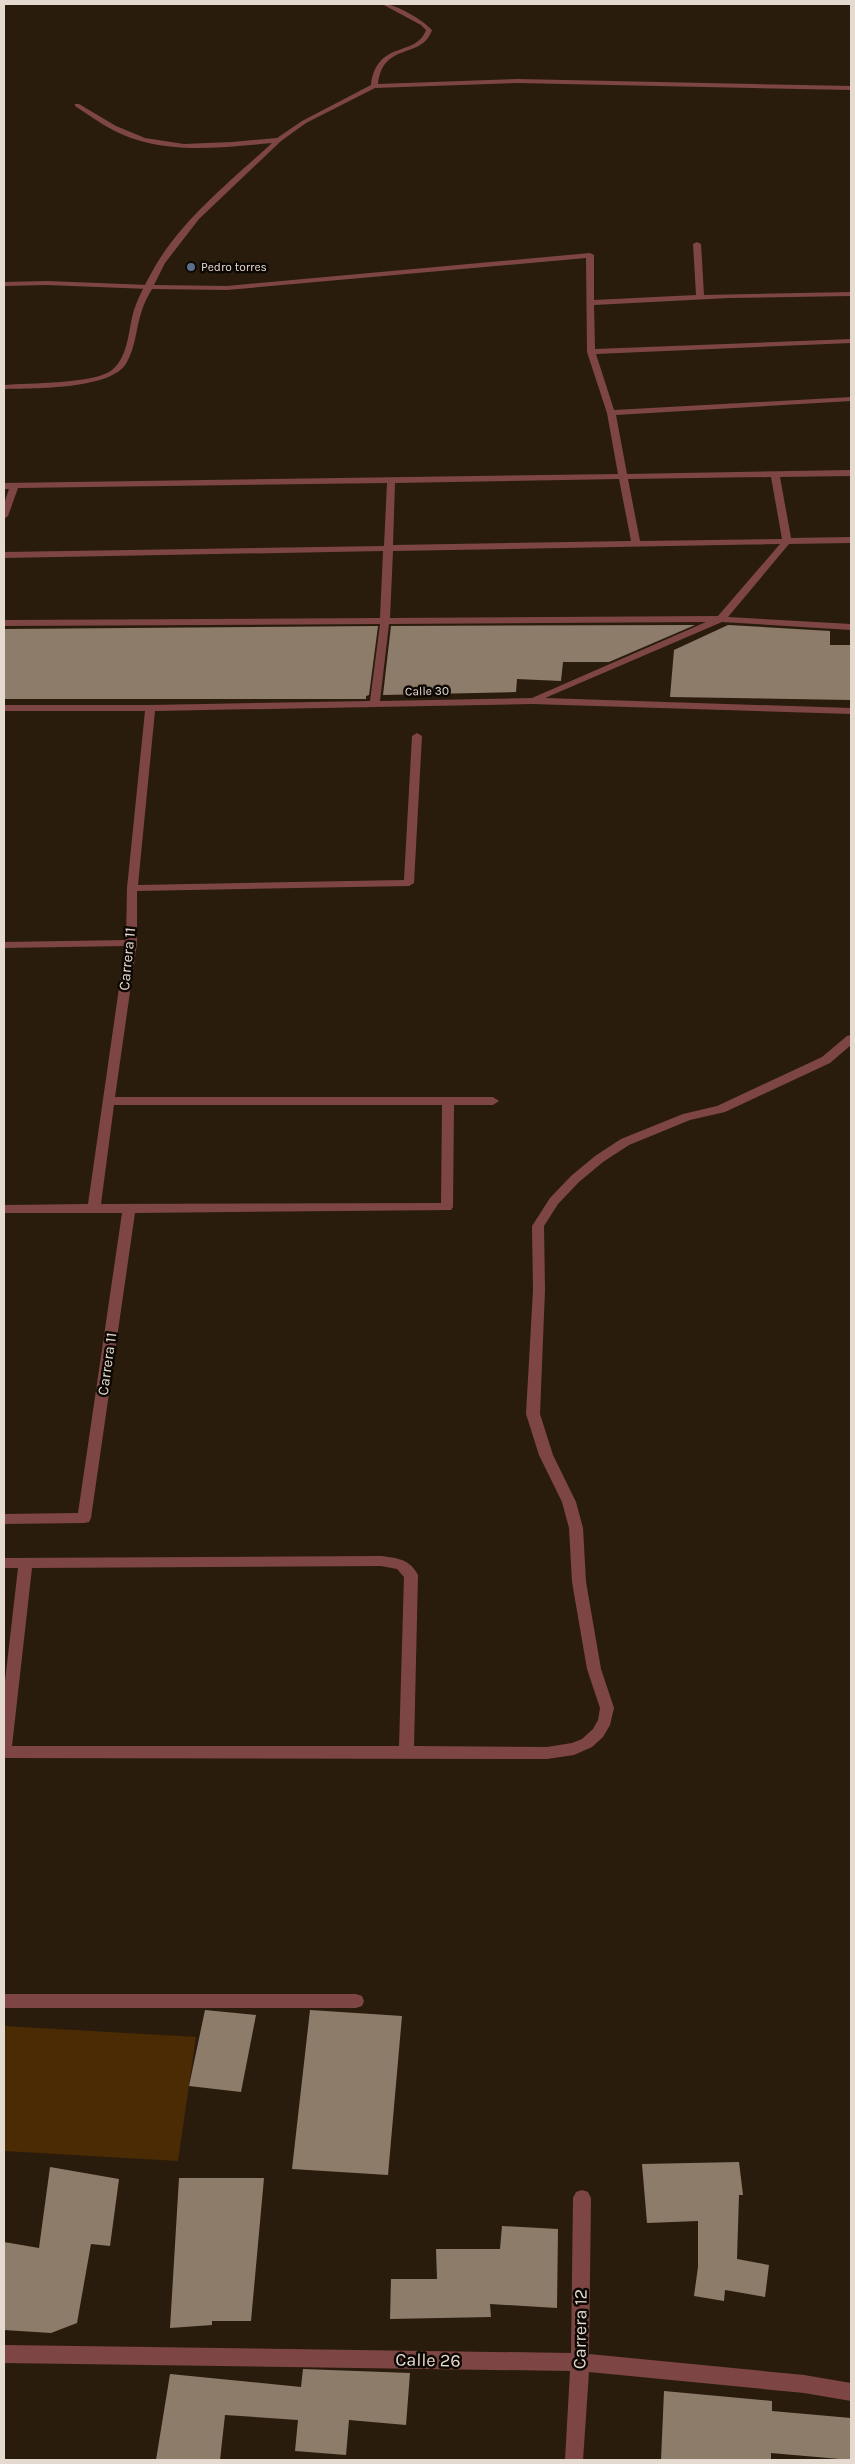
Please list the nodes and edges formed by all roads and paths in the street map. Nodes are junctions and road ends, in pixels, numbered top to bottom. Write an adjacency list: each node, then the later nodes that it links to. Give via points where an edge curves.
1 (385, 4): 2 (street, via 430,30 424,41 382,61 374,72)
2 (374, 86): 3 (street, via 518,82); 5 (street, via 304,122)
3 (851, 88)
4 (77, 105): 5 (street, via 113,128 152,142 188,146)
5 (279, 140): 8 (street, via 196,217 161,264)
6 (697, 244): 10 (street)
7 (4, 284): 8 (street)
8 (149, 287): 11 (street, via 227,288 590,255); 14 (street, via 138,309 123,363 113,372 82,382)
9 (851, 294): 10 (street)
10 (700, 298): 11 (street)
11 (591, 303): 13 (street)
12 (851, 341): 13 (street)
13 (591, 352): 16 (street)
14 (4, 387)
15 (851, 399): 16 (street)
16 (611, 412): 19 (street)
17 (775, 473): 18 (street); 19 (street); 25 (street)
18 (851, 473)
19 (624, 475): 20 (street); 26 (street)
20 (390, 481): 22 (street); 27 (street)
21 (4, 486): 22 (street)
22 (14, 486): 23 (street)
23 (4, 516)
24 (851, 540): 25 (street)
25 (787, 541): 26 (street); 29 (street)
26 (636, 543): 27 (street)
27 (388, 548): 28 (street); 30 (street)
28 (4, 555)
29 (721, 619): 30 (street); 32 (street); 33 (street)
30 (385, 620): 31 (street); 34 (street)
31 (4, 623)
32 (851, 627)
33 (532, 701): 34 (street, Calle 30); 37 (street, Calle 30)
34 (375, 704): 36 (street, Calle 30)
35 (4, 708): 36 (street, Calle 30)
36 (150, 708): 39 (street, Carrera 11)
37 (851, 711)
38 (418, 736): 39 (street, via 409,883)
39 (132, 888): 40 (street, Carrera 11)
40 (131, 943): 41 (street); 43 (street, Carrera 11)
41 (4, 945)
42 (851, 1039): 52 (street, via 826,1060 721,1109 687,1117 625,1142 574,1179 538,1226 533,1414 546,1455 569,1502 576,1528 578,1582 594,1670 607,1708 604,1721 598,1733 587,1743 561,1752)
43 (108, 1101): 44 (street); 47 (street, Carrera 11)
44 (448, 1101): 45 (street); 48 (street, via 447,1207)
45 (493, 1101)
46 (4, 1209): 47 (street)
47 (94, 1209): 48 (street)
48 (129, 1209): 49 (street, Carrera 11, via 84,1518)
49 (4, 1519)
50 (4, 1563): 51 (street)
51 (26, 1563): 52 (street, via 381,1561 401,1564 411,1575); 53 (street)
52 (406, 1751): 53 (street)
53 (4, 1752)
54 (4, 2001): 55 (street)
55 (356, 2001)
56 (582, 2198): 58 (street, Carrera 12)
57 (4, 2354): 58 (street, Calle 26)
58 (580, 2362): 59 (street, Calle 26, via 804,2384); 60 (street, Carrera 12)
59 (851, 2392)
60 (574, 2460)

